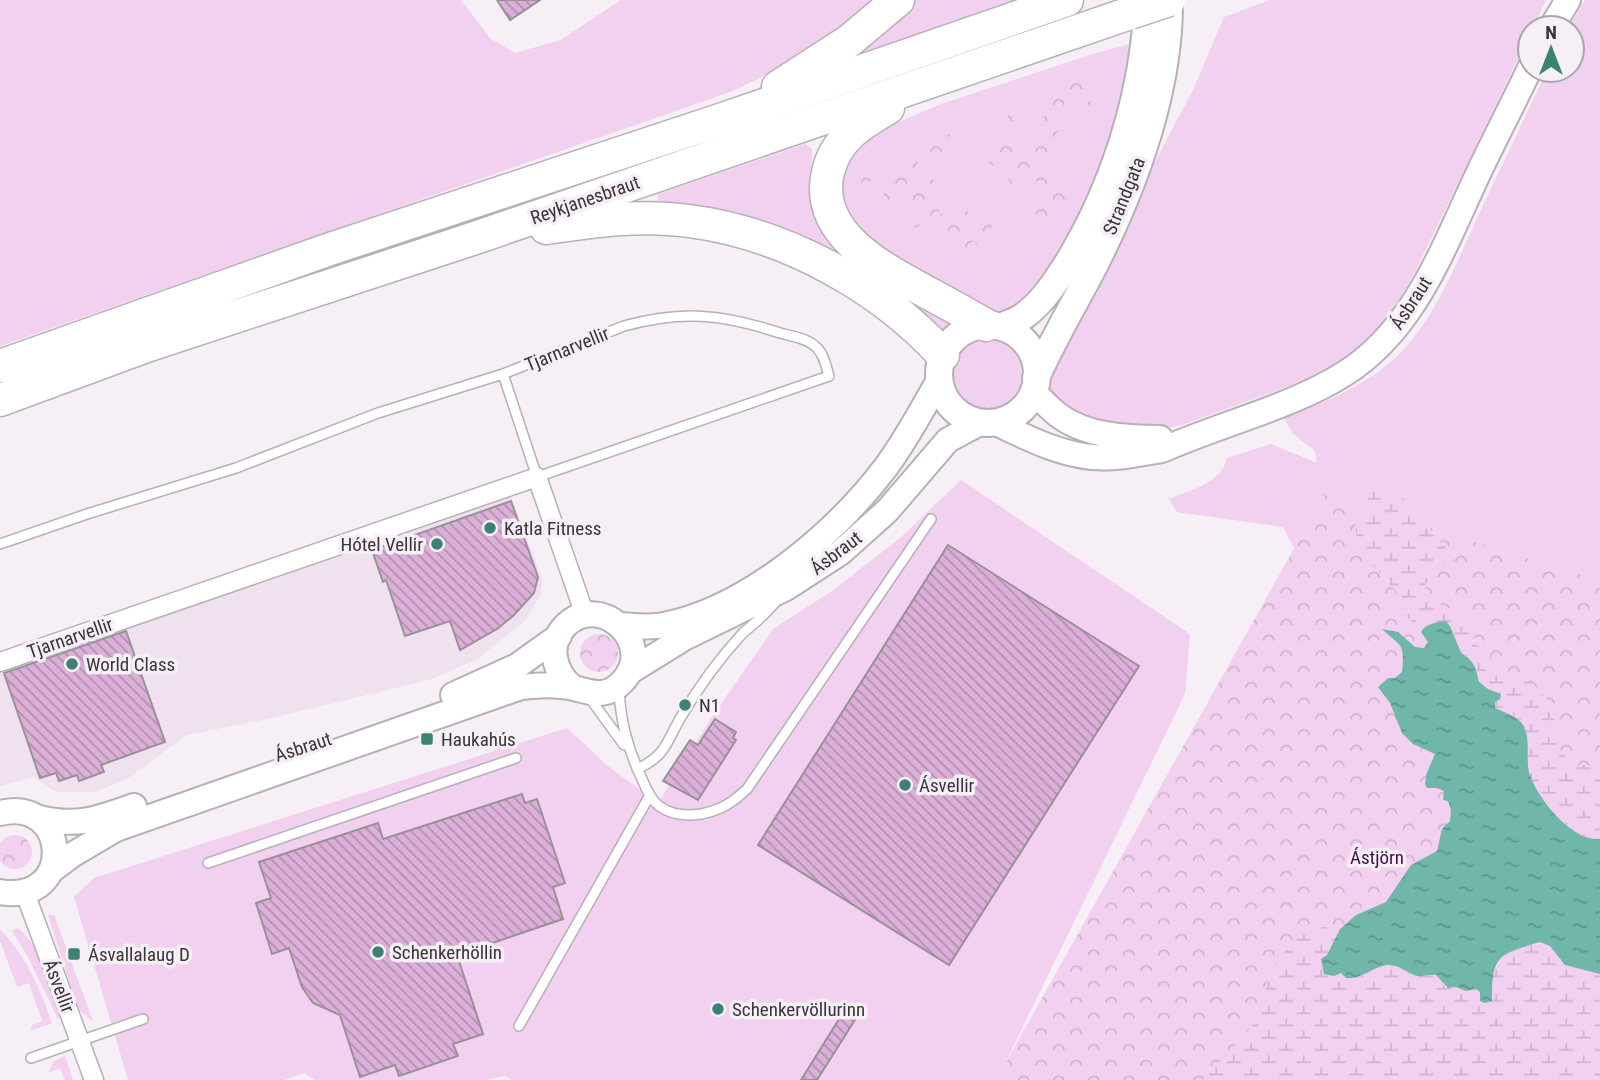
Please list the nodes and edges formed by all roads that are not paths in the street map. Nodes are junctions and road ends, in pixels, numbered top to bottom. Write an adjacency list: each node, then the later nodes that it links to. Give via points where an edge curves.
1 (898, 0): 7 (highway, via 849,41)
2 (1067, 0): 7 (highway, Reykjanesbraut)
3 (1169, 0): 4 (highway, Reykjanesbraut, bridge); 13 (main road, Strandgata, via 1157,94 1136,170)
4 (1139, 6): 5 (highway, Reykjanesbraut); 9 (main road, Strandgata, via 1142,61 1111,175 1096,211 1042,299 1021,318)
5 (956, 72): 8 (highway, Reykjanesbraut); 9 (highway, via 854,129 835,152 826,180 827,195 838,225 867,257)
6 (1522, 84): 16 (street, Ásbraut, via 1429,275 1398,326 1347,373 1318,389)
7 (723, 120): 10 (highway, Reykjanesbraut, via 330,249)
8 (475, 238): 11 (highway, via 629,219 688,220 736,230 789,248 853,283 913,325); 14 (highway, Reykjanesbraut, via 149,345)
9 (993, 326): 11 (main road, via 959,335 948,345); 13 (main road, via 1013,332 1031,352)
10 (0, 366)
11 (941, 368): 15 (main road, via 942,393 957,413); 22 (street, Ásbraut, via 904,440 866,492 786,566 681,621 652,627)
12 (503, 374): 17 (lane); 17 (lane, Tjarnarvellir, via 624,326 697,314 805,340 816,346 823,358 828,376); 19 (lane, Tjarnarvellir, via 378,413 236,468)
13 (1035, 385): 15 (main road, via 1019,412); 16 (street, Ásbraut, via 1058,415 1076,426 1130,438)
14 (0, 400)
15 (988, 423): 16 (street, Ásbraut, via 1093,457 1163,450); 20 (street, Ásbraut, via 948,440 887,511 840,553)
16 (1196, 435)
17 (537, 477): 21 (street); 24 (street, Tjarnarvellir)
18 (931, 520): 30 (lane, via 747,789 725,808 697,815 668,811)
19 (0, 544)
20 (786, 588): 25 (street, Ásbraut, via 684,638); 29 (lane, via 702,683 670,742)
21 (585, 615): 22 (street, via 609,617); 23 (street, via 565,626)
22 (621, 625): 25 (street, via 633,644 634,657)
23 (559, 636): 26 (street, via 556,664 565,681); 32 (street, Ásbraut, via 517,666 447,698 95,819 66,823)
24 (0, 662)
25 (624, 679): 26 (street, via 603,693); 27 (lane, via 621,726)
26 (579, 690): 27 (lane); 34 (street, Ásbraut, via 552,685 521,687 116,829)
27 (628, 749): 29 (lane)
28 (516, 758): 33 (lane)
29 (637, 769): 30 (lane)
30 (650, 795): 38 (lane)
31 (0, 811): 32 (street, Ásbraut)
32 (36, 817): 34 (street, via 54,841)
33 (208, 863)
34 (52, 870): 36 (street, Ásbraut)
35 (0, 892): 36 (street)
36 (25, 893): 39 (street, Ásvellir)
37 (144, 1020): 39 (lane)
38 (519, 1026)
39 (80, 1041): 40 (lane); 41 (street, Ásvellir)
40 (31, 1058)
41 (94, 1080)

